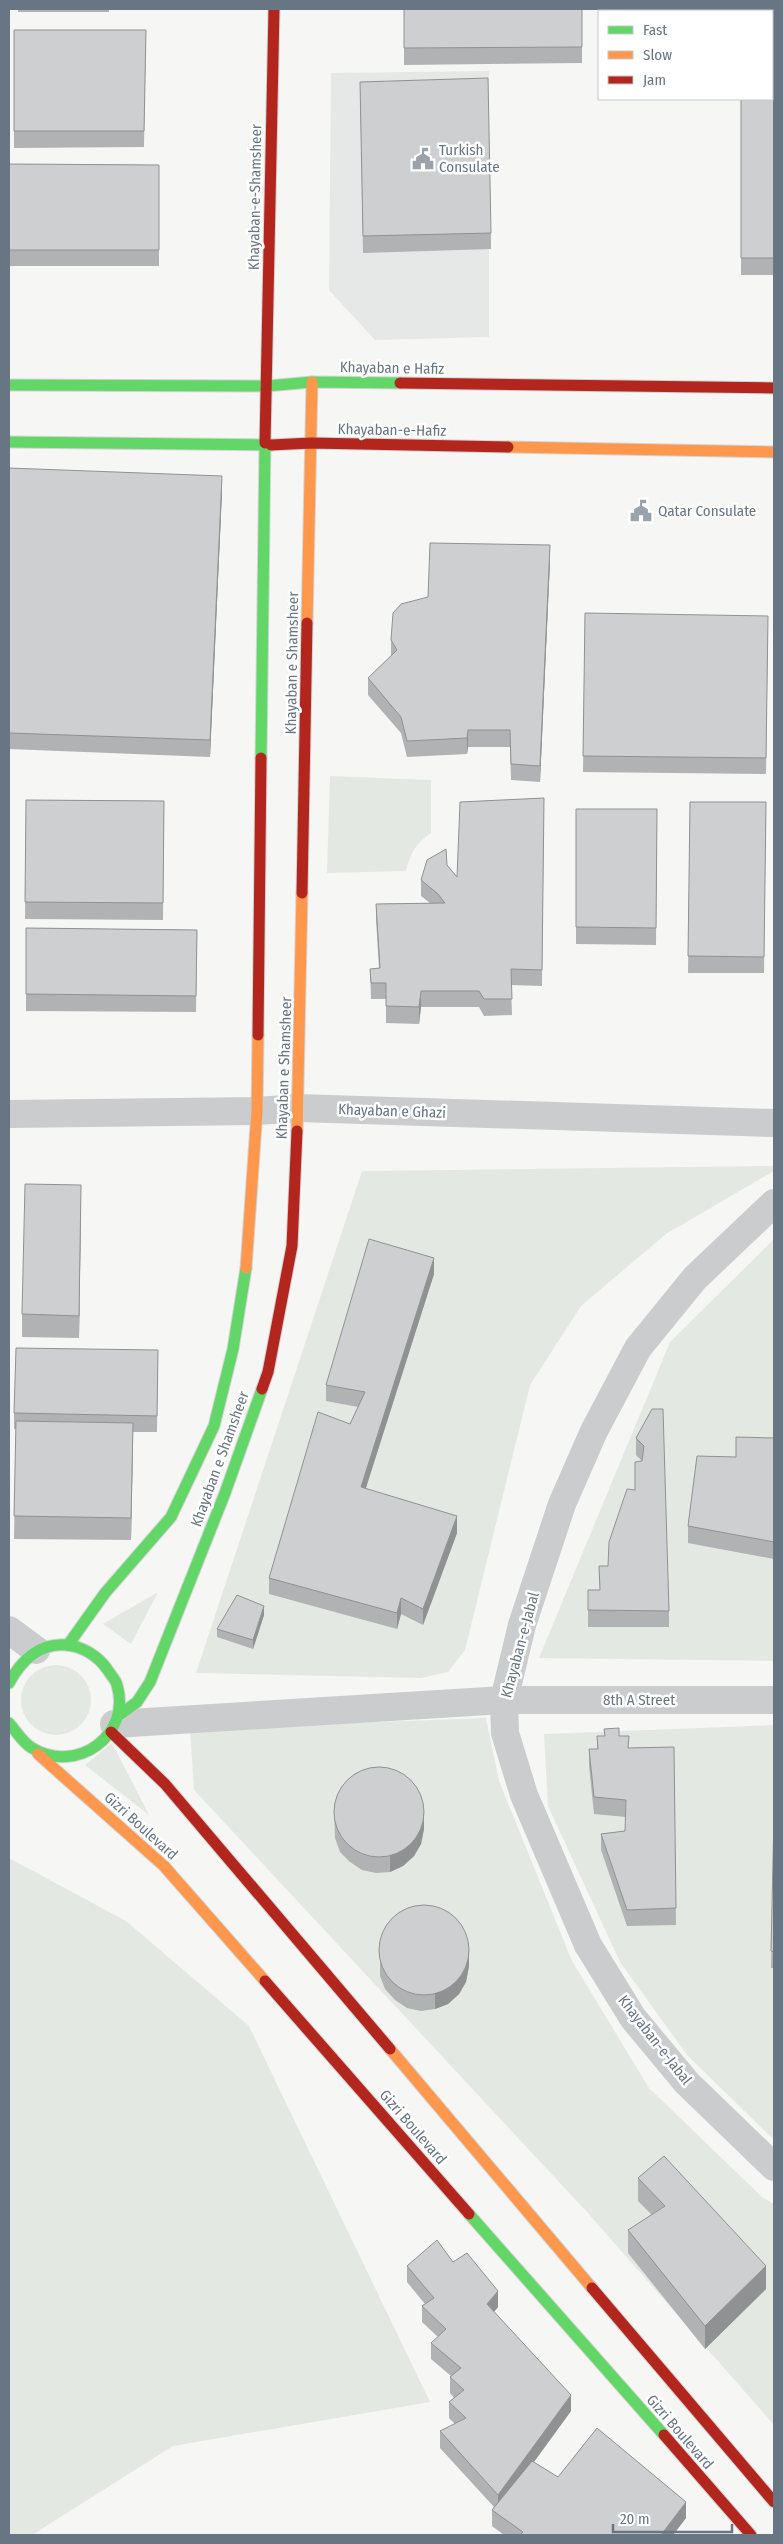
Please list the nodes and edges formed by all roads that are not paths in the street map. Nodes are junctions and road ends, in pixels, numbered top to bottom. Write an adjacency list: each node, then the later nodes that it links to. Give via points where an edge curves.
1 (274, 9): 4 (main road, Khayaban-e-Shamsheer)
2 (312, 382): 4 (main road, Khayaban e Hafiz); 5 (main road, Khayaban e Hafiz); 7 (main road, Khayaban e Shamsheer)
3 (9, 385): 4 (main road, Khayaban e Hafiz)
4 (267, 386): 8 (main road, Khayaban e Shamsheer)
5 (774, 388)
6 (9, 442): 8 (main road, Khayaban-e-Hafiz)
7 (311, 443): 8 (main road, Khayaban-e-Hafiz); 9 (main road, Khayaban-e-Hafiz); 10 (main road, Khayaban e Shamsheer)
8 (265, 445): 11 (main road, Khayaban e Shamsheer)
9 (774, 452)
10 (298, 1108): 11 (street, Khayaban e Ghazi); 13 (street, Khayaban e Ghazi); 21 (main road, Khayaban e Shamsheer, via 292,1246 268,1372 225,1493 150,1682 137,1702)
11 (257, 1111): 12 (street, Khayaban e Ghazi); 16 (main road, Khayaban e Shamsheer, via 246,1269 233,1349 214,1426 170,1517 105,1593)
12 (9, 1114)
13 (774, 1123)
14 (774, 1203): 19 (street, Khayaban-e-Jabal, via 695,1278 634,1357 594,1431 562,1504 522,1625)
15 (9, 1630): 17 (street)
16 (68, 1645): 17 (main road); 21 (main road, via 92,1652 109,1669 119,1692)
17 (36, 1650): 18 (main road, via 16,1668)
18 (9, 1683)
19 (504, 1700): 20 (street, 8th A Street); 21 (street, 8th A Street); 23 (street, Khayaban-e-Jabal, via 505,1733 524,1795 588,1945 633,2018 686,2083)
20 (774, 1700)
21 (114, 1724): 22 (main road, Khayaban e Shamsheer, via 96,1747 78,1757 58,1759); 24 (main road, Gizri Boulevard)
22 (19, 1737): 25 (main road, Gizri Boulevard, via 164,1866)
23 (774, 2167)
24 (774, 2502)
25 (751, 2535)

